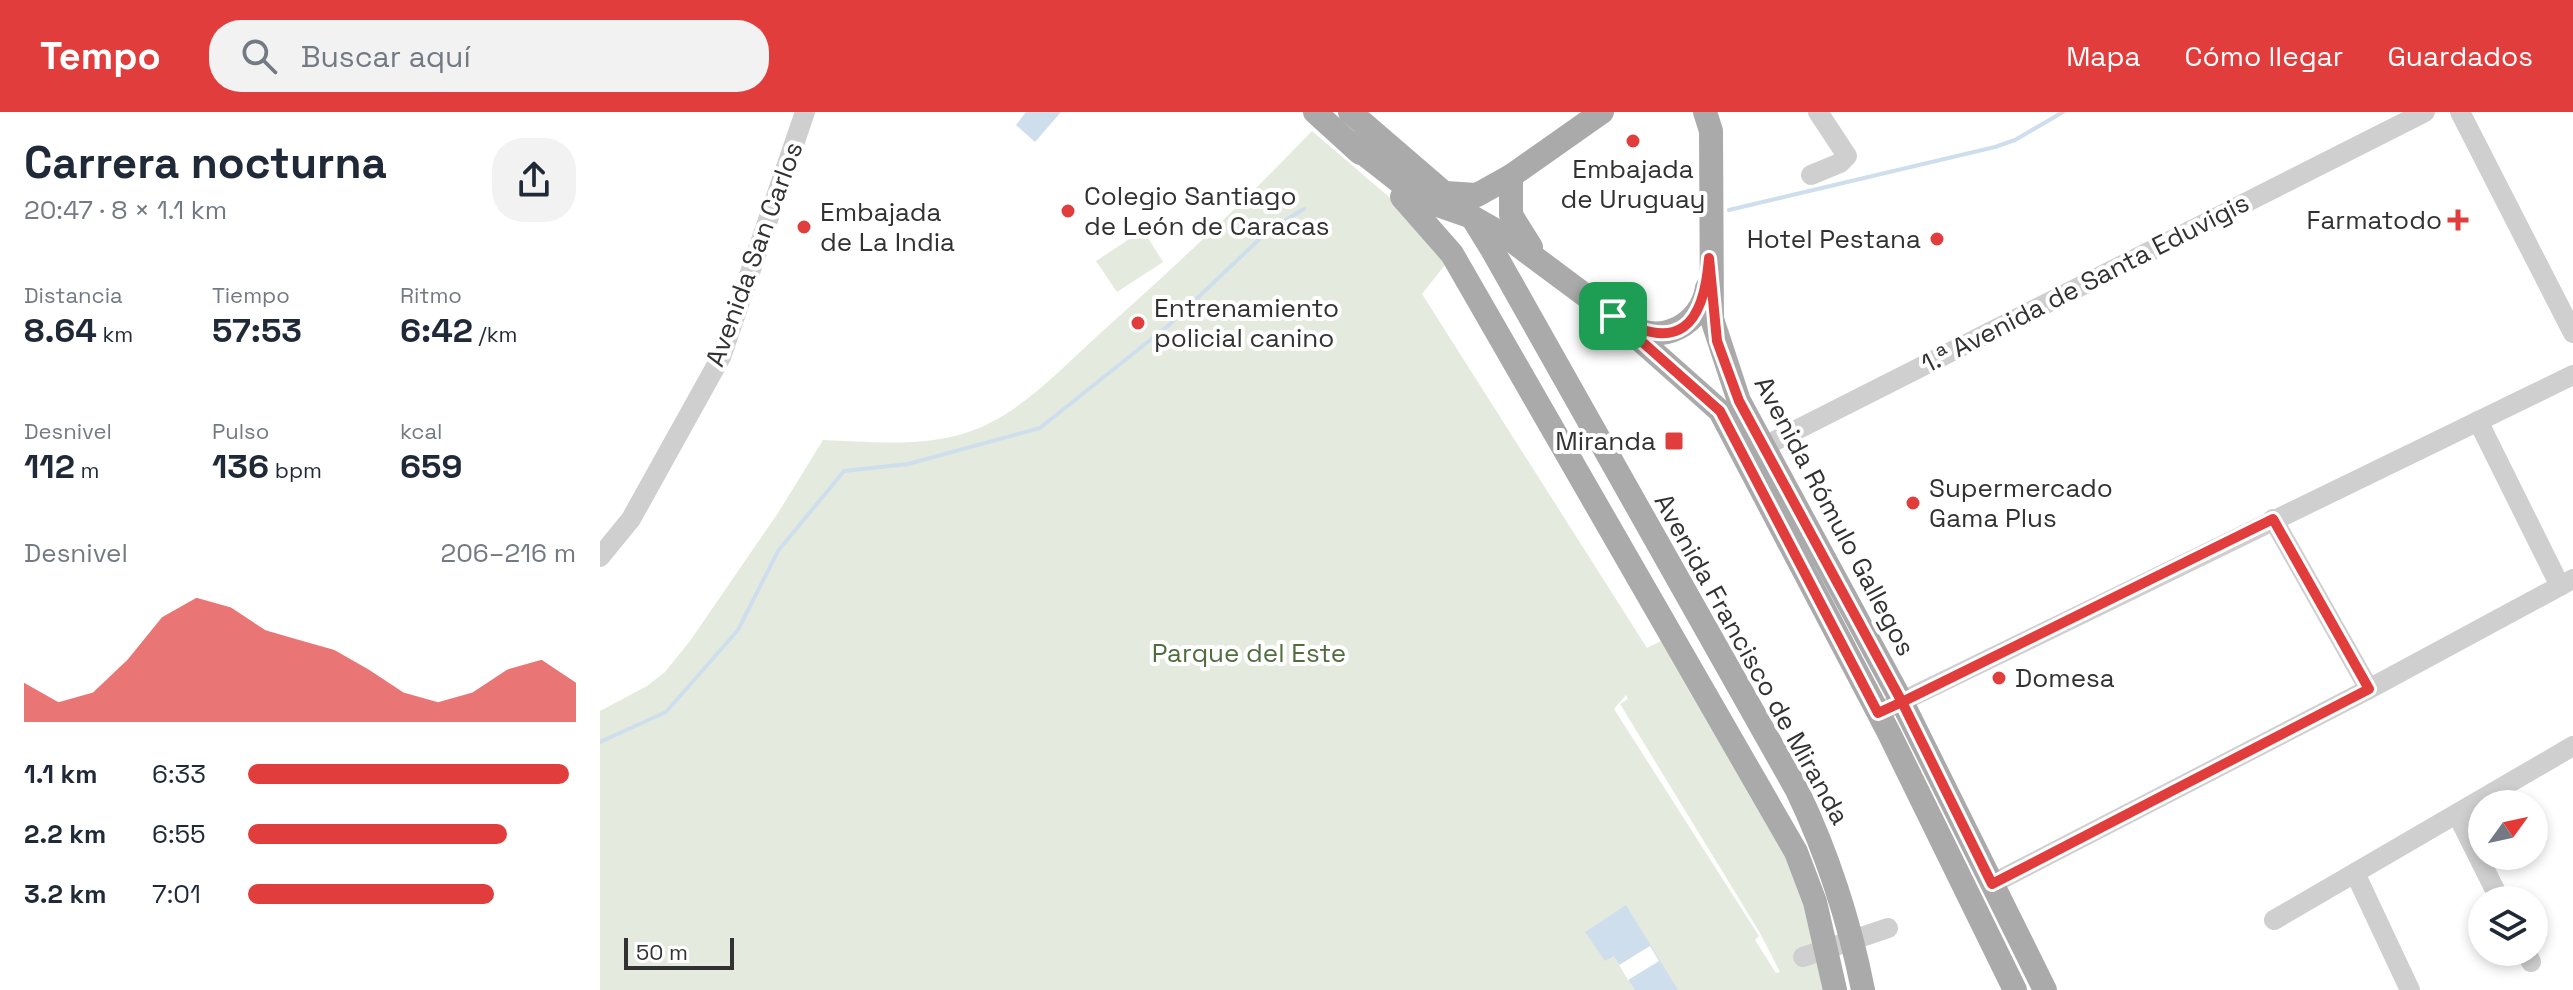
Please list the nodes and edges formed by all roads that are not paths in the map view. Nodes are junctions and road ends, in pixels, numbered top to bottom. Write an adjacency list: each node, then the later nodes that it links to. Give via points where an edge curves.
1 (805, 112): 23 (street, Avenida San Carlos, via 721,357 631,519)
2 (1315, 112): 9 (main road)
3 (1350, 112): 12 (main road, Avenida Francisco de Miranda)
4 (1602, 112): 11 (main road)
5 (1818, 112): 10 (street, via 1847,156)
6 (2425, 112): 21 (street, 1.ª Avenida de Santa Eduvigis)
7 (2460, 112): 18 (street)
8 (1709, 118): 14 (main road, Avenida Rómulo Gallegos)
9 (1349, 142): 13 (main road, Avenida Rómulo Gallegos, via 1423,200); 36 (main road, via 1452,254 1580,474 1796,852 1815,902)
10 (1811, 175)
11 (1511, 176): 12 (main road, via 1477,195); 15 (main road, via 1516,229)
12 (1445, 193): 13 (main road, Avenida Francisco de Miranda)
13 (1472, 217): 15 (main road, Avenida Rómulo Gallegos); 16 (main road, Avenida Francisco de Miranda)
14 (1709, 258): 17 (main road, via 1703,304 1686,325 1647,334); 21 (main road, Avenida Rómulo Gallegos, via 1717,341)
15 (1562, 278): 16 (main road, via 1531,275); 17 (main road, Avenida Rómulo Gallegos)
16 (1519, 296): 37 (main road, Avenida Francisco de Miranda, via 1797,790 1840,891)
17 (1613, 316): 21 (main road, Avenida Rómulo Gallegos, via 1720,411)
18 (2573, 333)
19 (2573, 375): 20 (street)
20 (2478, 421): 22 (street); 24 (street)
21 (1755, 451): 26 (main road, Avenida Rómulo Gallegos); 27 (main road, Avenida Rómulo Gallegos)
22 (2273, 519): 25 (street); 26 (street)
23 (600, 557)
24 (2567, 582): 25 (street)
25 (2369, 689): 31 (street)
26 (1902, 702): 27 (street); 31 (main road, Avenida Rómulo Gallegos)
27 (1878, 713): 38 (main road, Avenida Rómulo Gallegos)
28 (2573, 746): 29 (street)
29 (2457, 814): 30 (street); 32 (street)
30 (2355, 873): 33 (street); 40 (street)
31 (1992, 884): 39 (main road, Avenida Rómulo Gallegos)
32 (2493, 886)
33 (2274, 920)
34 (1888, 928): 35 (street)
35 (1803, 957)
36 (1835, 990)
37 (1863, 990)
38 (2015, 990)
39 (2045, 990)
40 (2410, 990)

